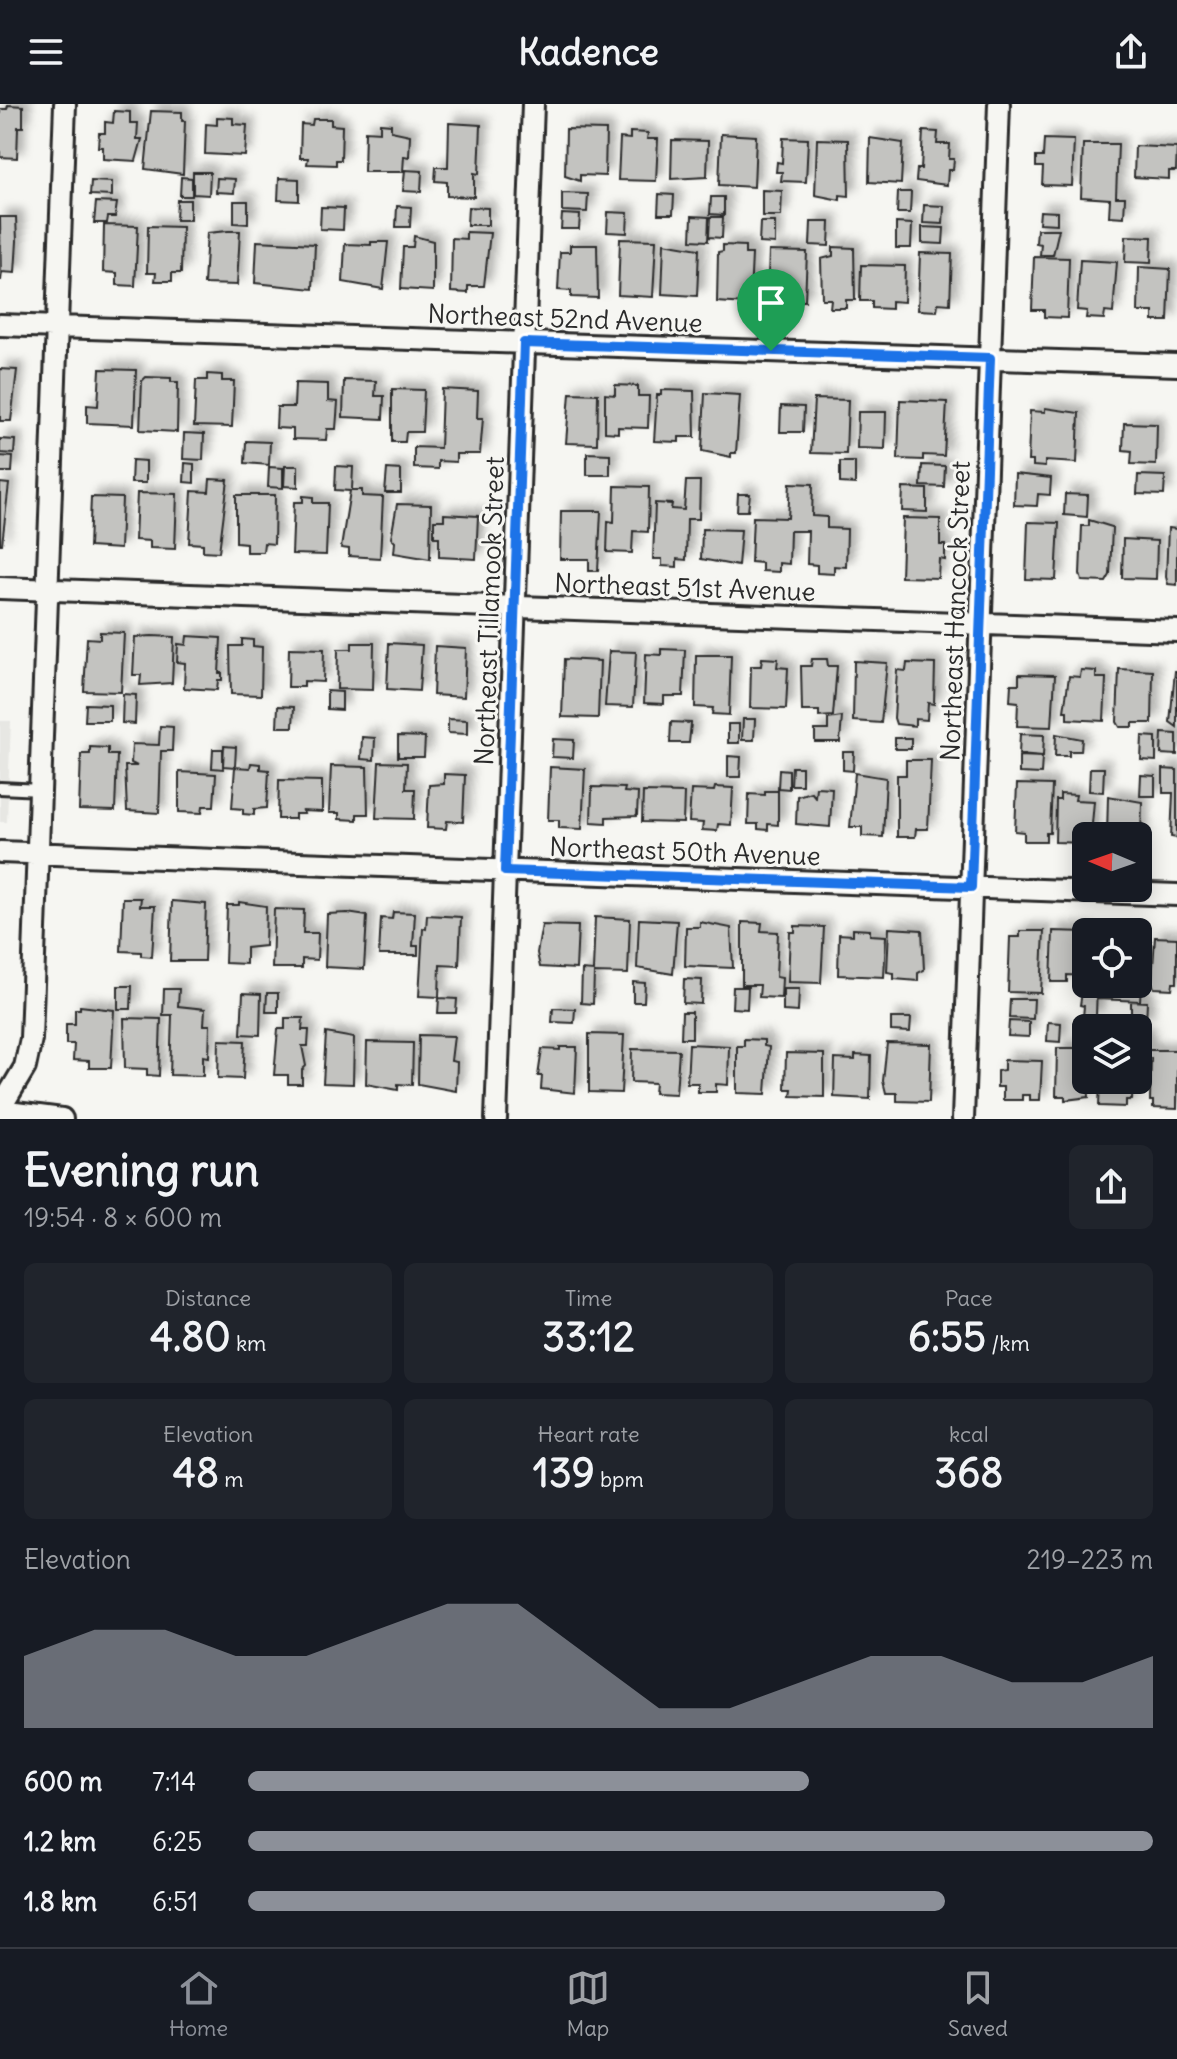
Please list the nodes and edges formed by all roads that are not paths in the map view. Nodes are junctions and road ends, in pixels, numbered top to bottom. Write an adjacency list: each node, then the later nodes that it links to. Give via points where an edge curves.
1 (65, 104): 5 (street)
2 (533, 104): 6 (street, Northeast Tillamook Street)
3 (999, 104): 7 (street, Northeast Hancock Street)
4 (0, 325): 5 (street, Northeast 52nd Avenue)
5 (56, 328): 6 (street, Northeast 52nd Avenue); 10 (street)
6 (524, 343): 7 (street, Northeast 52nd Avenue); 11 (street, Northeast Tillamook Street)
7 (990, 358): 8 (street, Northeast 52nd Avenue); 12 (street, Northeast Hancock Street)
8 (1177, 365)
9 (0, 588): 10 (street, Northeast 51st Avenue)
10 (46, 590): 11 (street, Northeast 51st Avenue); 15 (street)
11 (515, 607): 12 (street, Northeast 51st Avenue); 18 (street, Northeast Tillamook Street)
12 (981, 623): 13 (street, Northeast 51st Avenue); 19 (street, Northeast Hancock Street)
13 (1177, 631)
14 (0, 788): 15 (lane)
15 (41, 790): 17 (street)
16 (0, 852): 17 (street, Northeast 50th Avenue)
17 (39, 854): 18 (street, Northeast 50th Avenue); 21 (street, via 31,1039 25,1067)
18 (505, 871): 19 (street, Northeast 50th Avenue); 23 (street, Northeast Tillamook Street)
19 (971, 887): 20 (street, Northeast 50th Avenue); 24 (street, Northeast Hancock Street)
20 (1177, 895)
21 (0, 1114): 22 (street)
22 (62, 1119)
23 (496, 1119)
24 (963, 1119)

